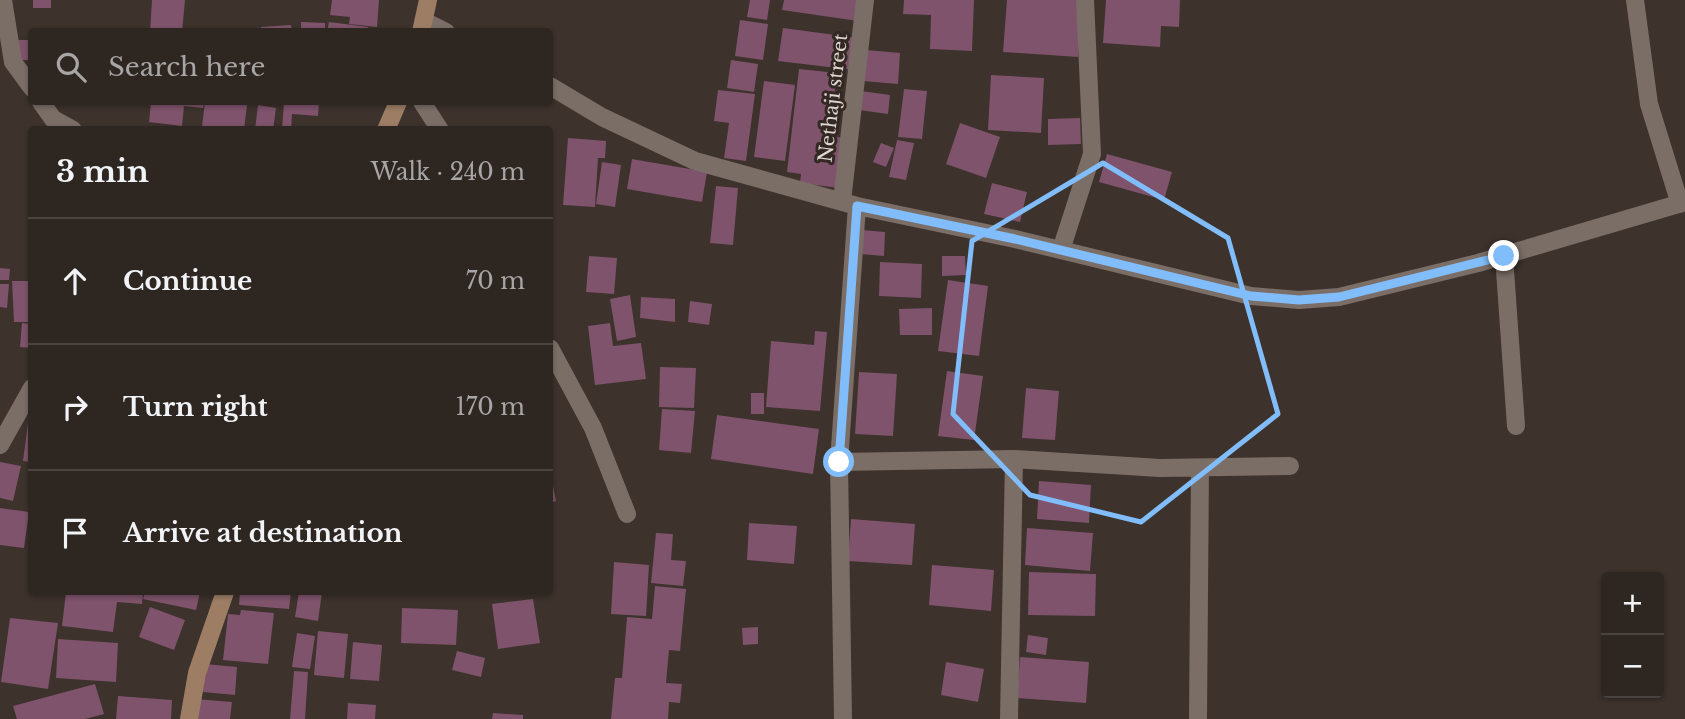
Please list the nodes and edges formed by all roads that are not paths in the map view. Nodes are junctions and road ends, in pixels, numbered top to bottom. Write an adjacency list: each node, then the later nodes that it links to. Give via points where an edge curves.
1 (3, 0): 7 (street, via 13,62)
2 (428, 0): 6 (street)
3 (865, 0): 16 (street, Nethaji street)
4 (1085, 0): 17 (street, via 1092,154)
5 (1635, 0): 15 (street, via 1649,104)
6 (422, 26)
7 (28, 83)
8 (553, 88): 16 (street, via 602,117 695,161)
9 (43, 105): 12 (street, via 53,119)
10 (397, 105): 13 (street)
11 (424, 105): 14 (street)
12 (66, 126)
13 (388, 126)
14 (437, 126)
15 (1683, 203): 18 (street)
16 (850, 204): 17 (street); 24 (street, Nethaji street)
17 (1061, 250): 18 (street, via 1251,296 1299,300 1339,297)
18 (1504, 256): 21 (street)
19 (553, 354): 27 (street, via 593,428)
20 (28, 395): 22 (street)
21 (1516, 426)
22 (0, 445)
23 (1014, 459): 24 (street); 26 (street); 31 (street)
24 (839, 462): 30 (street, Nethaji street)
25 (1290, 466): 26 (street)
26 (1200, 468): 32 (street)
27 (627, 514)
28 (224, 595): 29 (street, via 197,673)
29 (189, 719)
30 (843, 719)
31 (1009, 719)
32 (1198, 719)

